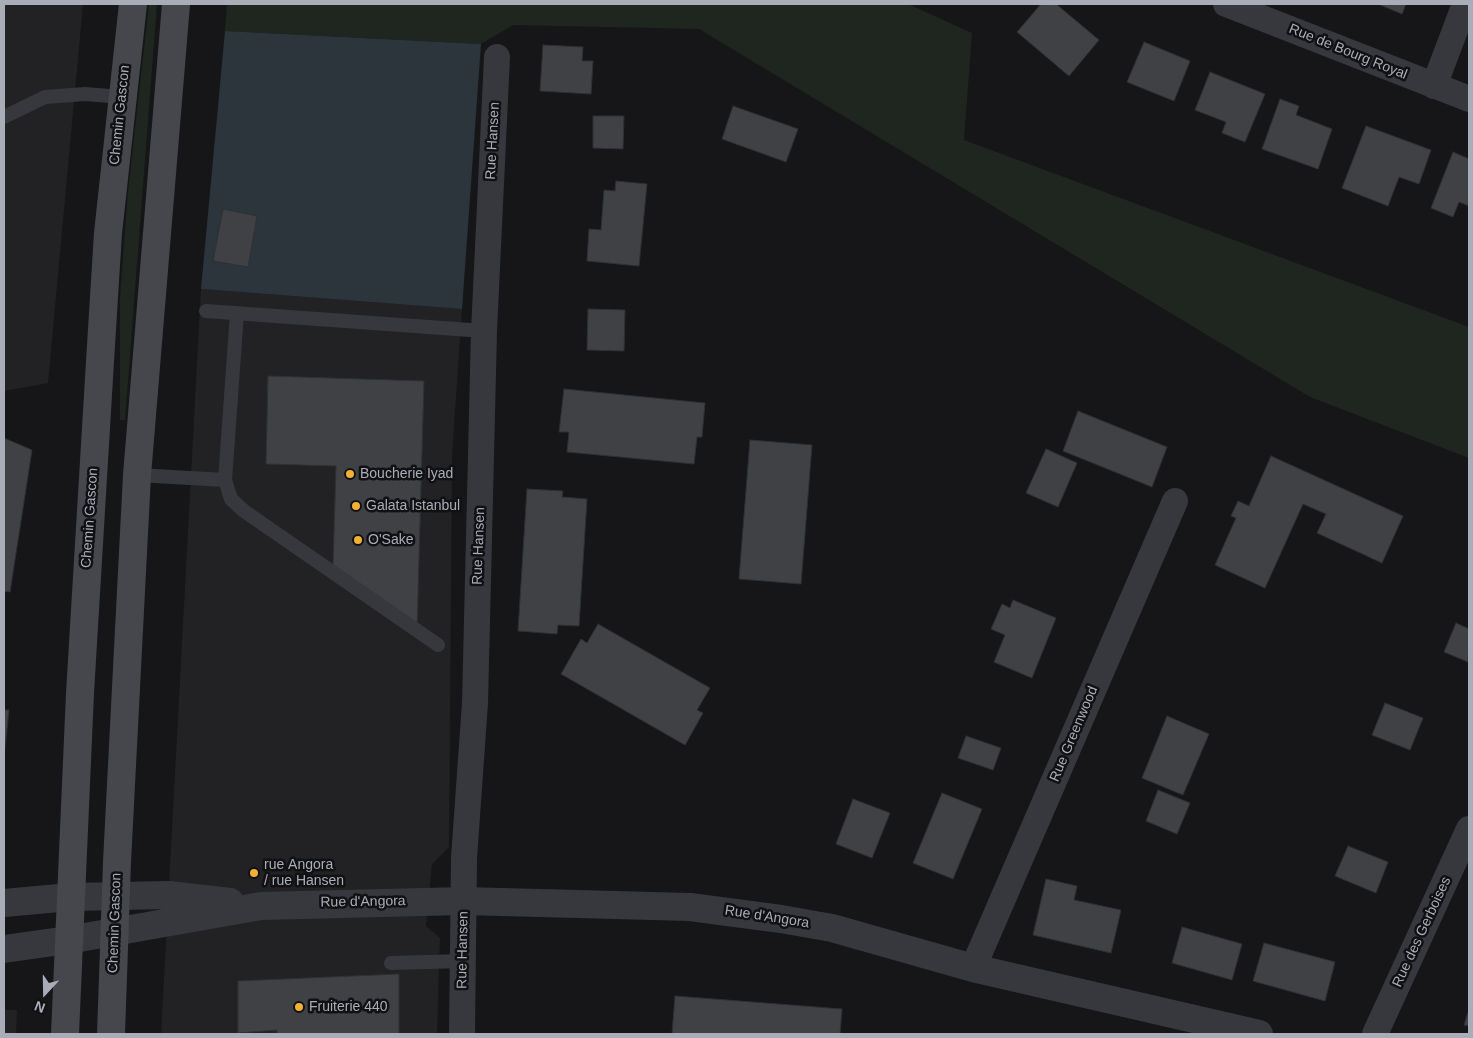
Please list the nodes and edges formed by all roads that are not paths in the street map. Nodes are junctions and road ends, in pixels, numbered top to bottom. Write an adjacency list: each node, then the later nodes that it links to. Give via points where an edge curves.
1 (133, 4): 7 (main road, Chemin Gascon)
2 (176, 4): 13 (main road, Chemin Gascon)
3 (1226, 4): 6 (street, Rue de Bourg Royal)
4 (1465, 4): 6 (street)
5 (496, 57): 12 (street, Rue Hansen)
6 (1434, 86): 8 (street, Rue de Bourg Royal)
7 (122, 97): 9 (lane, via 85,94 45,97); 19 (main road, Chemin Gascon, via 108,233)
8 (1469, 99)
9 (4, 117)
10 (206, 311): 11 (lane)
11 (237, 313): 12 (lane); 14 (lane)
12 (484, 331): 20 (street, Rue Hansen, via 475,703)
13 (137, 475): 14 (lane); 18 (main road, Chemin Gascon)
14 (225, 480): 16 (lane, via 227,493 236,505)
15 (1174, 501): 28 (street, Rue Greenwood)
16 (438, 645)
17 (1469, 829): 33 (street, Rue des Gerboises)
18 (116, 896): 19 (street, Rue d'Angora); 22 (street, Rue d'Angora, via 169,895); 23 (main road, Chemin Gascon)
19 (70, 897): 21 (street, Rue d'Angora); 24 (main road, Chemin Gascon)
20 (464, 901): 22 (street, Rue d'Angora); 26 (street, Rue Hansen); 28 (street, Rue d'Angora, via 622,903 730,911 847,932)
21 (4, 904)
22 (261, 906): 23 (street, Rue d'Angora)
23 (114, 932): 24 (street, Rue d'Angora); 30 (main road, Chemin Gascon)
24 (68, 940): 25 (street, Rue d'Angora); 29 (main road, Chemin Gascon)
25 (4, 949)
26 (464, 962): 27 (lane); 31 (street, Rue Hansen)
27 (392, 963)
28 (973, 968): 32 (street, Rue d'Angora)
29 (65, 1034)
30 (111, 1034)
31 (462, 1034)
32 (1259, 1034)
33 (1375, 1034)

